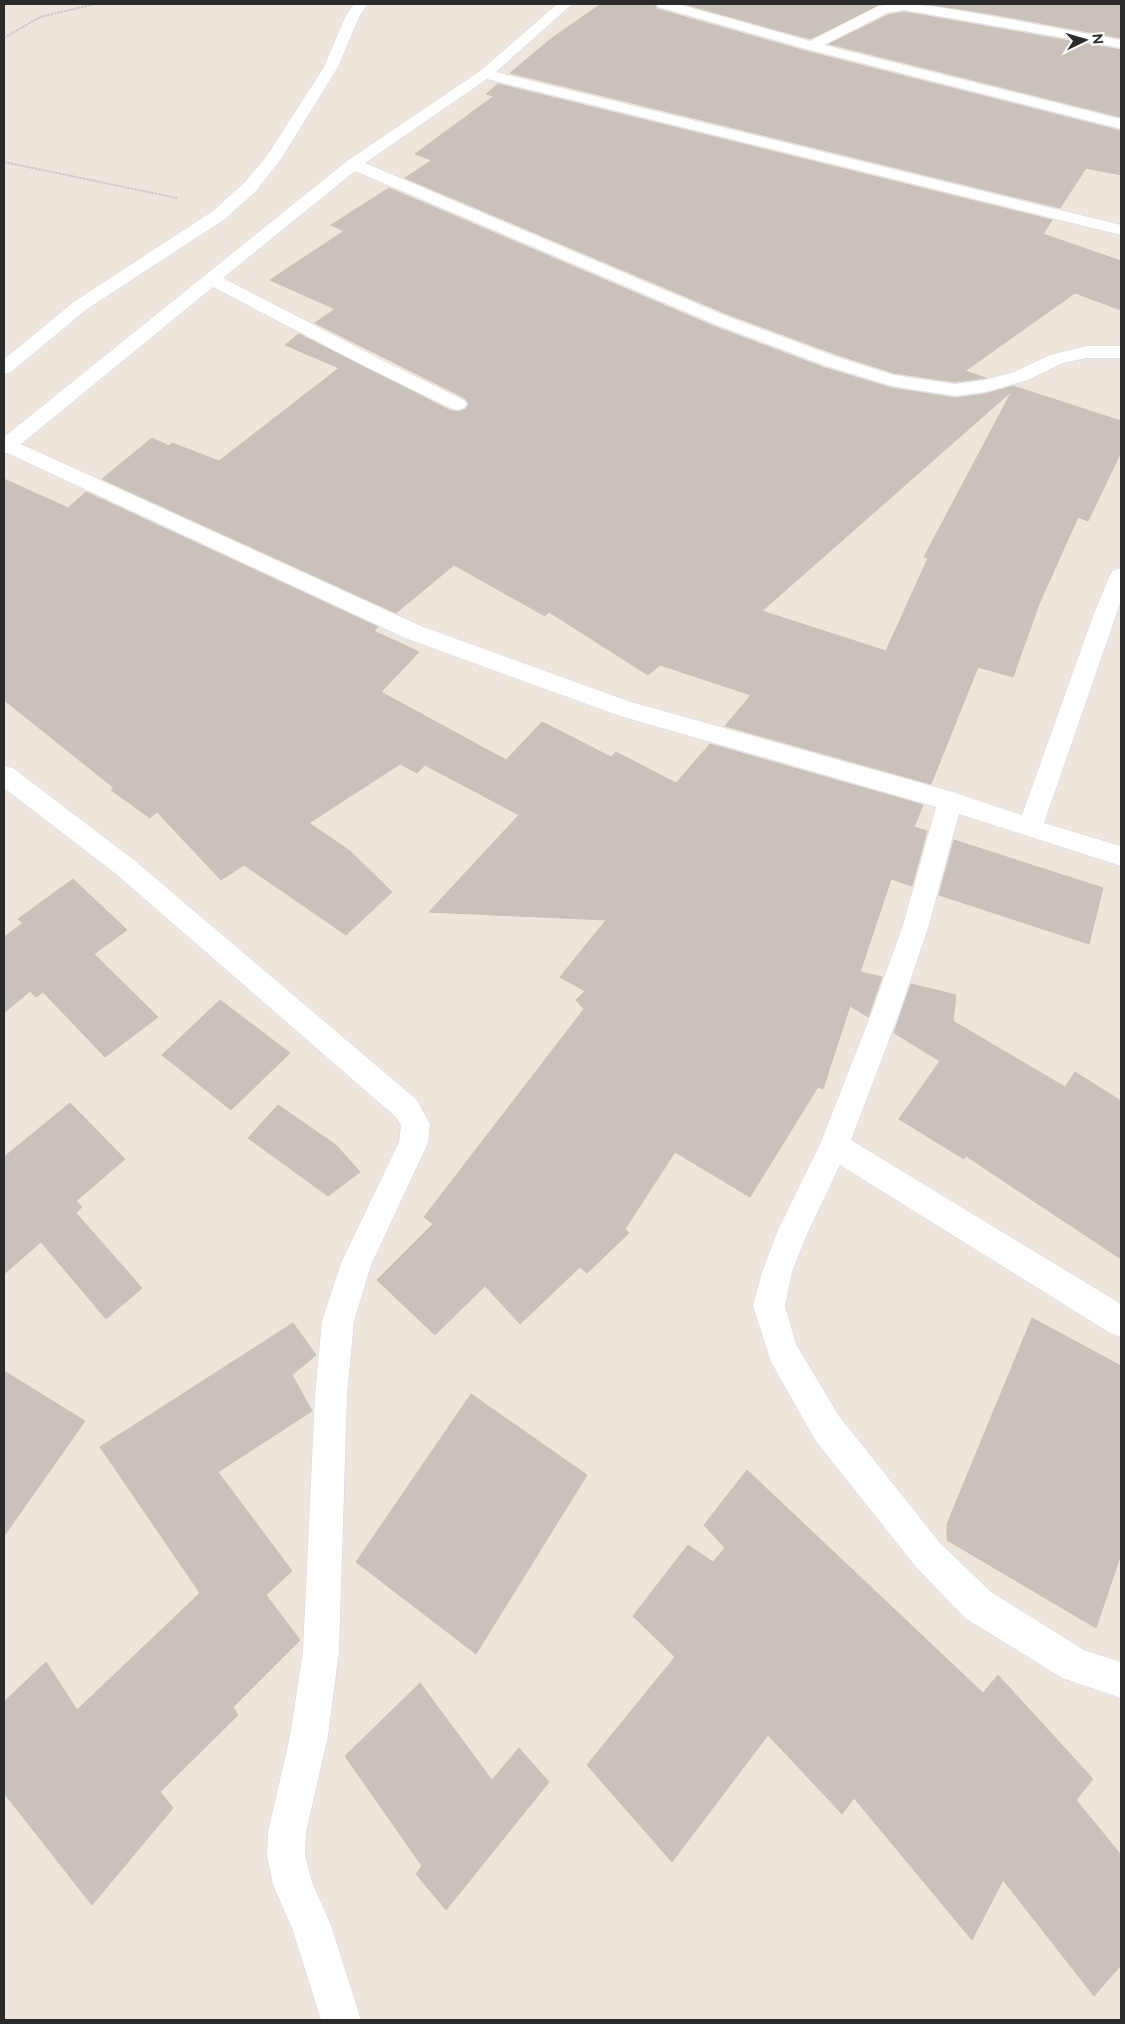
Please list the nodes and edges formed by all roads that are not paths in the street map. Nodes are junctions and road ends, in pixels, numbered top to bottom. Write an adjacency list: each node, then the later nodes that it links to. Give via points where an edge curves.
1 (362, 4): 12 (street, via 353,15 331,67 272,159 250,187 219,215 81,305)
2 (565, 4): 6 (street)
3 (663, 4): 5 (street)
4 (1121, 44): 5 (street, via 899,6 883,10)
5 (811, 46): 7 (street)
6 (485, 74): 8 (street); 9 (street)
7 (1121, 124)
8 (353, 164): 10 (street); 11 (street, via 728,323 830,362 891,380 954,390 986,386 1022,376 1057,360 1086,352)
9 (1121, 230)
10 (212, 279): 13 (street); 14 (street)
11 (1121, 352)
12 (4, 368)
13 (457, 404)
14 (5, 446): 18 (street, via 413,632 625,709)
15 (1121, 575): 16 (street)
16 (1113, 618): 19 (street)
17 (4, 775): 24 (street, via 125,867 407,1109 416,1124 413,1143 356,1263 338,1321 331,1396 321,1651 310,1736 287,1832 286,1856 293,1885 310,1925)
18 (950, 801): 19 (street); 21 (street, via 916,924)
19 (1030, 828): 20 (street)
20 (1121, 856)
21 (834, 1146): 22 (street); 23 (street, via 793,1230 777,1272 769,1306 782,1351 827,1428 928,1555 978,1605 1075,1665)
22 (1121, 1322)
23 (1121, 1680)
24 (341, 2020)

